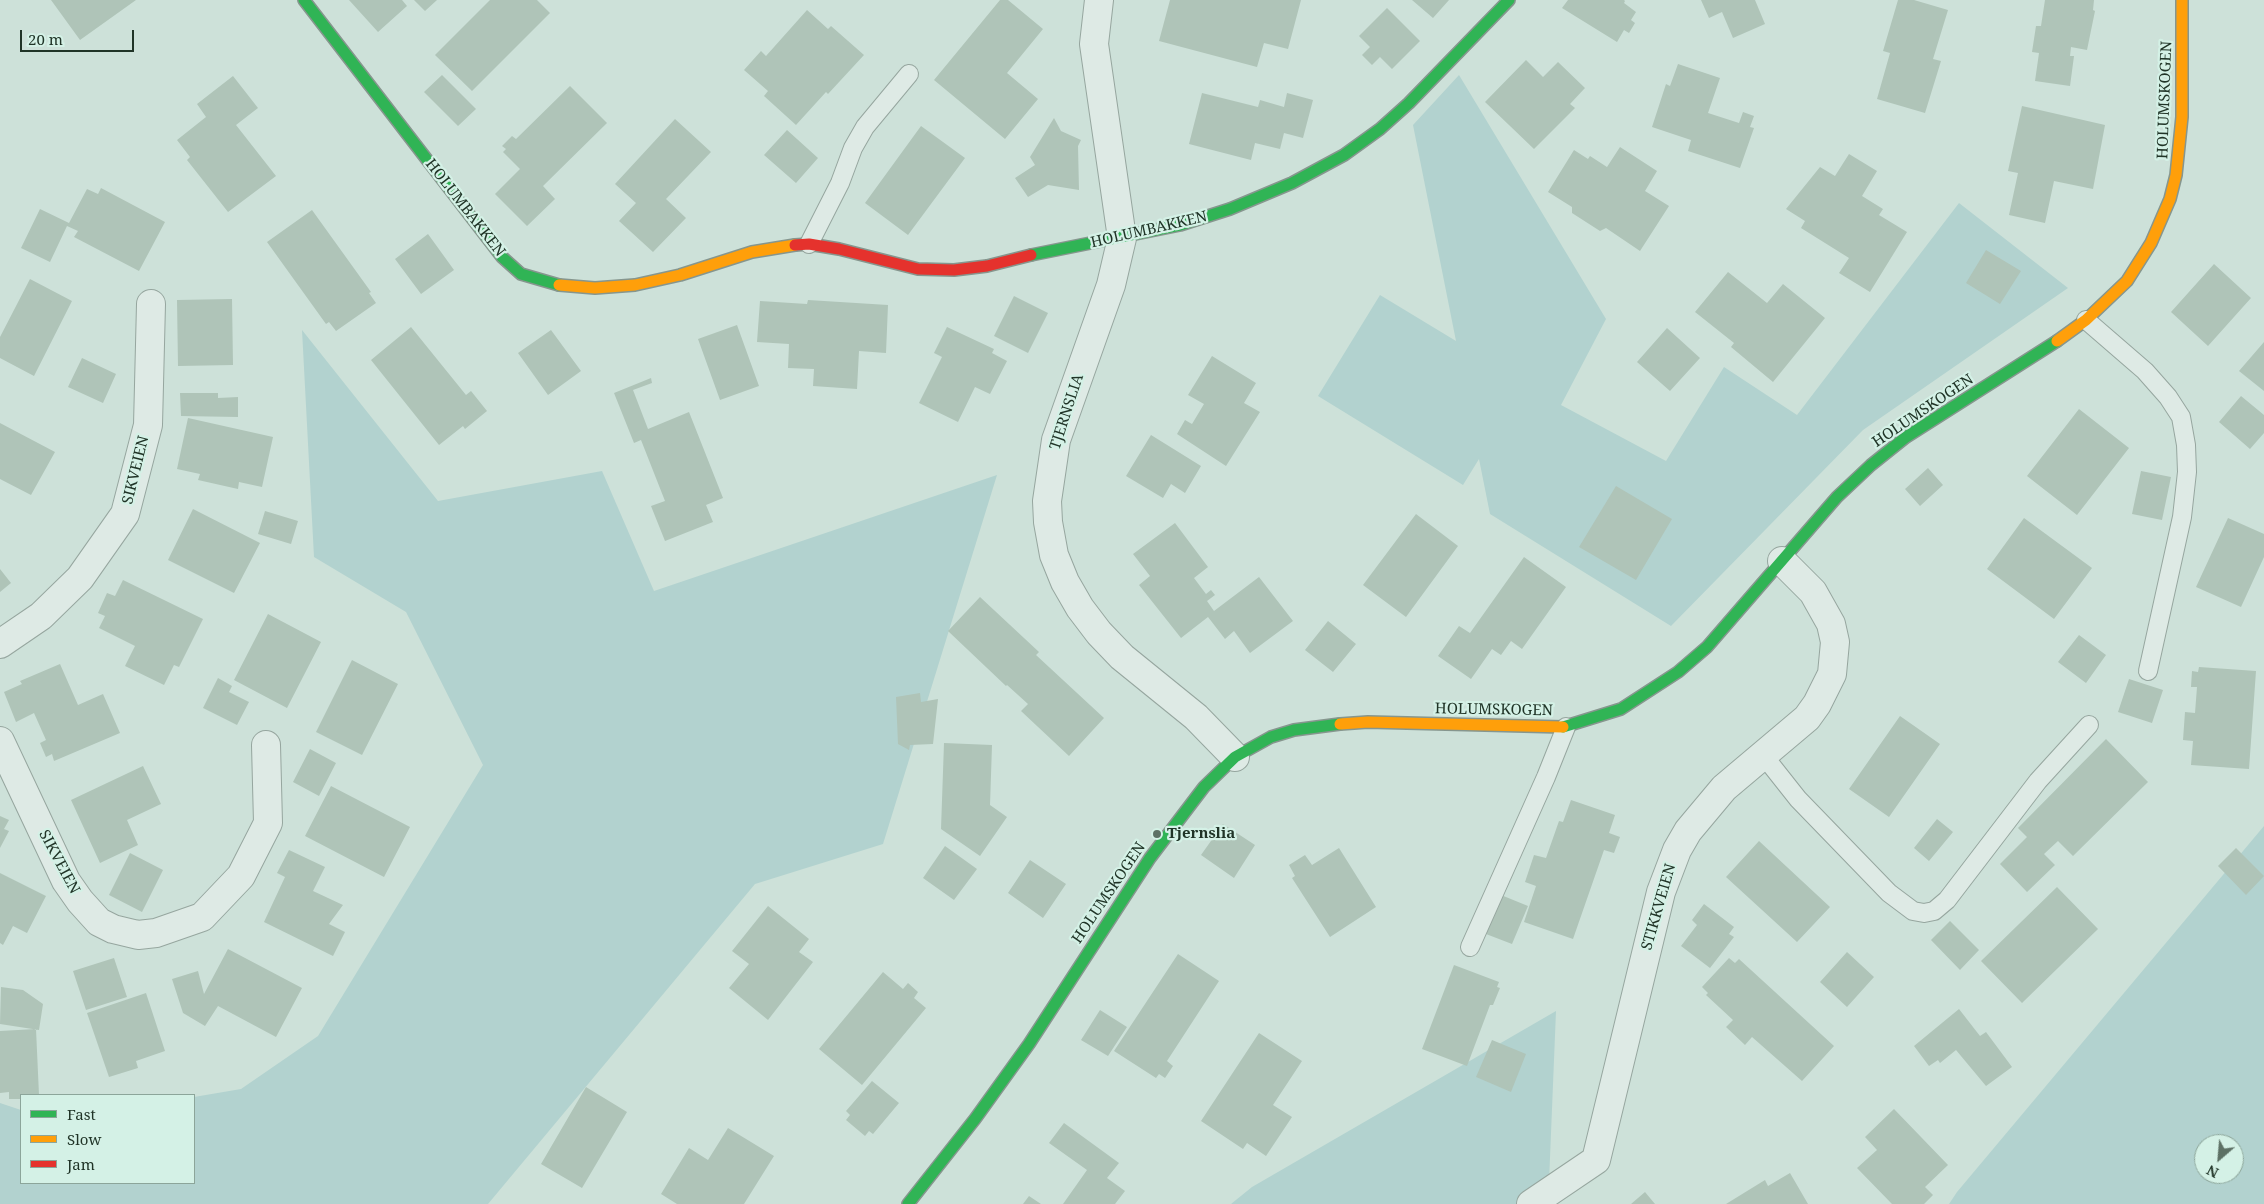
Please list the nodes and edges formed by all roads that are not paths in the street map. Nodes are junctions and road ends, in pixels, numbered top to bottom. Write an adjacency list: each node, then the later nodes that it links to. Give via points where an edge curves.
1 (304, 0): 7 (street, HOLUMBAKKEN, via 502,257 521,274 570,287 635,285 680,275 752,252)
2 (1098, 0): 6 (street, TJERNSLIA, via 1094,44)
3 (1509, 0): 6 (street, HOLUMBAKKEN, via 1409,103 1344,155 1292,183 1230,209)
4 (2182, 0): 9 (street, HOLUMSKOGEN, via 2182,117 2179,158 2170,199 2140,262 2111,298)
5 (909, 74): 7 (lane, via 865,127)
6 (1122, 238): 7 (street, HOLUMBAKKEN, via 954,270 918,269); 18 (street, TJERNSLIA, via 1111,285 1056,440 1047,501 1054,555 1076,602 1099,633 1122,657 1196,717)
7 (809, 244)
8 (151, 304): 11 (street, SIKVEIEN, via 148,424 125,514 69,590 41,616)
9 (2086, 320): 10 (street, HOLUMSKOGEN, via 2048,348 1906,437 1837,497); 12 (lane, via 2145,371 2182,417 2187,472 2182,517)
10 (1782, 561): 14 (street, HOLUMSKOGEN, via 1707,647 1678,672 1622,709); 17 (street, STIKKVEIEN, via 1813,592 1822,606 1836,642 1835,658 1832,674 1818,704 1796,729)
11 (0, 644)
12 (2148, 671)
13 (2089, 725): 17 (lane, via 2038,781 1947,900 1934,911 1924,913 1913,911 1889,893 1798,798)
14 (1566, 727): 18 (street, HOLUMSKOGEN, via 1368,722 1326,725 1271,737); 19 (lane)
15 (0, 741): 16 (street, SIKVEIEN, via 66,881 99,922 119,932 138,935 156,933 202,917 241,876 268,823)
16 (266, 745)
17 (1764, 756): 21 (street, STIKKVEIEN, via 1724,788 1705,809 1688,831 1668,869 1596,1160)
18 (1235, 758): 20 (street, HOLUMSKOGEN, via 1204,787 1168,835 1029,1044)
19 (1470, 947)
20 (908, 1204)
21 (1531, 1204)

